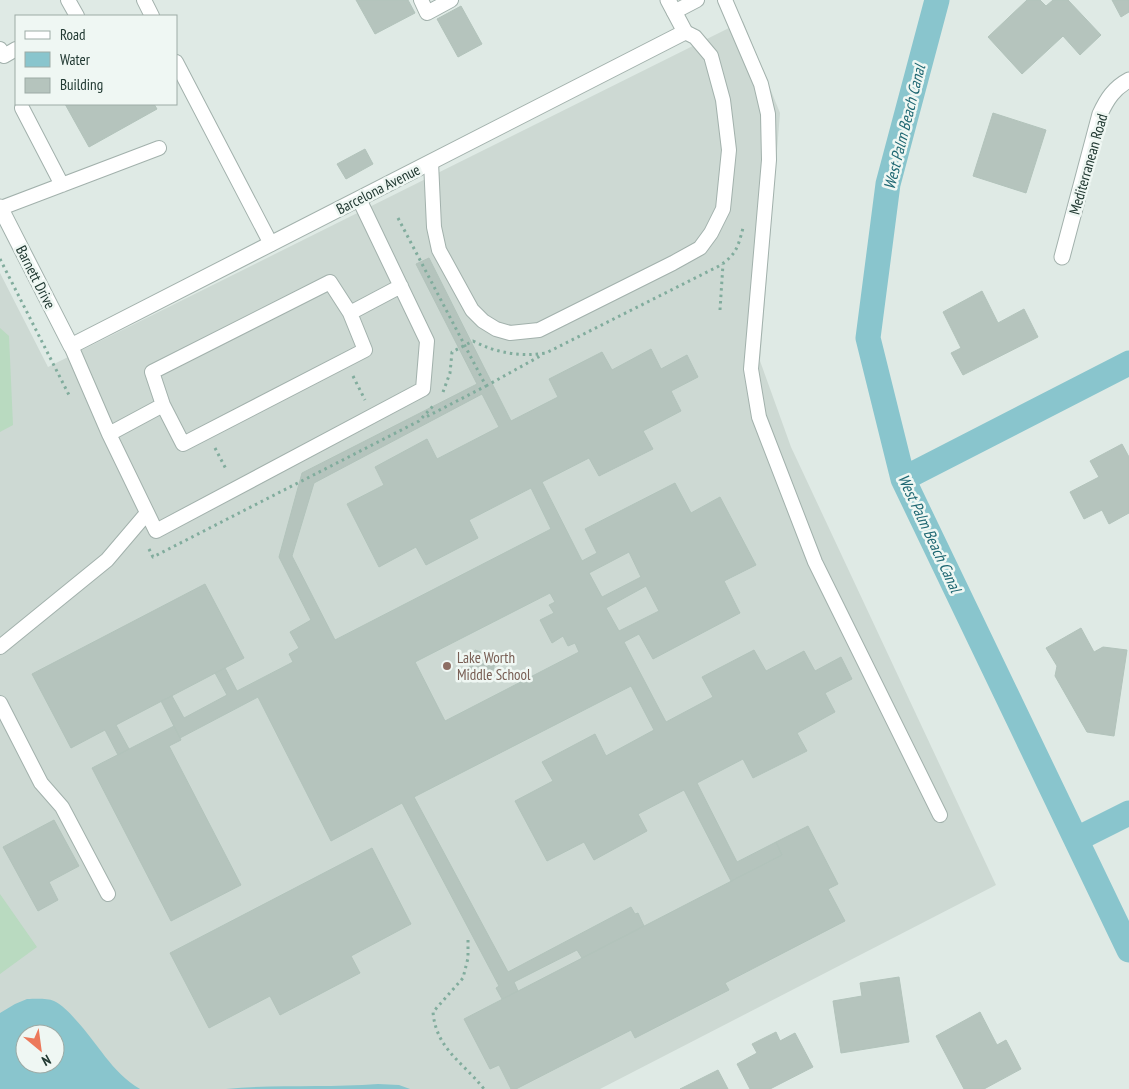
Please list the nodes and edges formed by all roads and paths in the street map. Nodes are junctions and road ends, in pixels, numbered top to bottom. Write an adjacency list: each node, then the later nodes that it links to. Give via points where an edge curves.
1 (68, 0): 8 (lane)
2 (144, 0): 9 (lane)
3 (420, 0): 4 (lane, via 427,13)
4 (451, 0)
5 (697, 0): 7 (lane)
6 (725, 0): 44 (lane, via 761,84 768,114 769,160 752,370 759,417 815,562)
7 (671, 6): 10 (street)
8 (76, 15)
9 (152, 15)
10 (684, 32): 17 (street, Barcelona Avenue); 17 (lane, via 695,37 711,56 723,100 729,150 723,209 700,248 673,263 539,330 510,333 496,329 472,310 439,250 434,227)
11 (0, 49): 12 (lane, via 4,56)
12 (15, 50)
13 (178, 66): 23 (lane)
14 (1129, 80): 24 (street, Mediterranean Road, via 1107,98 1100,114)
15 (22, 108): 18 (lane)
16 (159, 148): 18 (lane)
17 (431, 162): 19 (street, Barcelona Avenue)
18 (62, 185): 20 (lane)
19 (359, 199): 23 (street, Barcelona Avenue); 27 (lane)
20 (0, 208): 30 (street, Barnett Drive)
21 (398, 218): 31 (path)
22 (744, 223): 26 (path, via 738,246 731,258)
23 (270, 244): 30 (street, Barcelona Avenue)
24 (1062, 258)
25 (0, 259): 35 (path)
26 (723, 263): 28 (path); 32 (path)
27 (401, 286): 29 (lane); 40 (lane, via 427,341 423,389 156,530)
28 (720, 310)
29 (350, 313): 37 (lane, via 330,282 152,372); 37 (lane, via 365,350 183,444)
30 (72, 346): 39 (lane)
31 (464, 346): 32 (path, via 473,341 509,354 529,356); 33 (path); 34 (path, via 452,352 450,373)
32 (546, 353): 33 (path)
33 (486, 386): 38 (path)
34 (442, 394)
35 (71, 397)
36 (438, 401): 38 (path)
37 (163, 405): 39 (lane)
38 (419, 421): 41 (path, via 153,557)
39 (109, 434): 40 (lane)
40 (147, 513): 41 (lane)
41 (136, 526): 42 (lane, via 107,560)
42 (0, 646)
43 (0, 703): 45 (lane, via 40,783 62,807)
44 (940, 815)
45 (108, 894)
46 (468, 940): 47 (path, via 468,958 462,978 433,1012 434,1026 456,1060)
47 (484, 1089)

